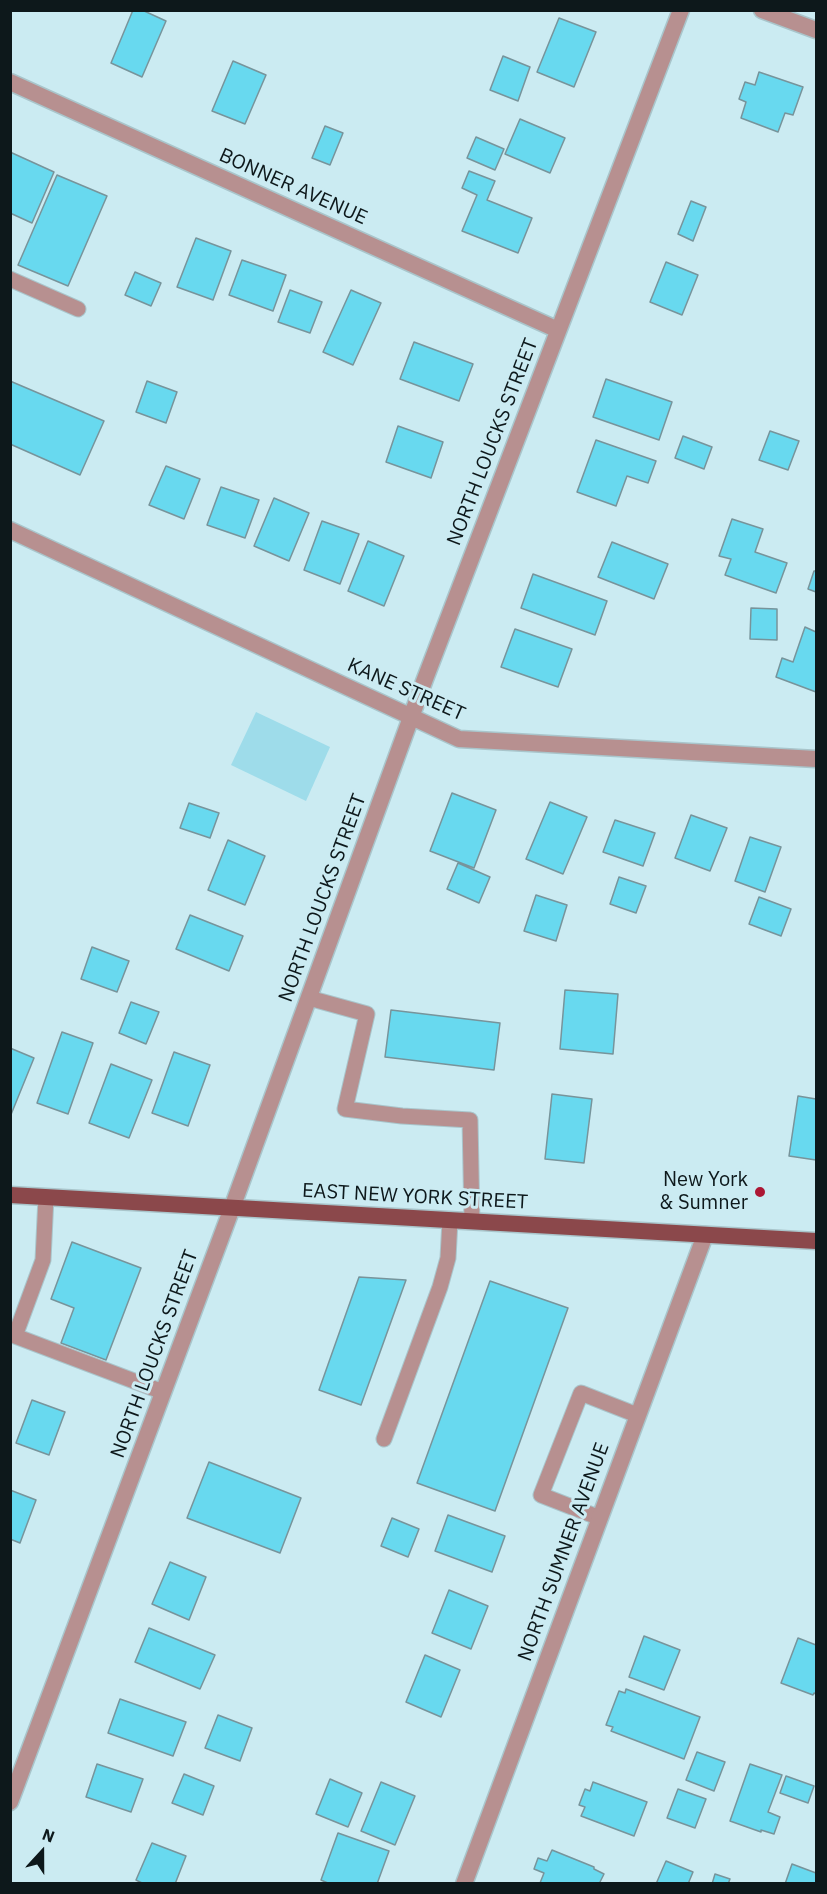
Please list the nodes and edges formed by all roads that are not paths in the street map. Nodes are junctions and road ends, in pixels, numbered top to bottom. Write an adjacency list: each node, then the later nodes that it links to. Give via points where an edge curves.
1 (681, 10): 7 (street, NORTH LOUCKS STREET)
2 (762, 10): 3 (street)
3 (816, 30)
4 (10, 82): 7 (street, BONNER AVENUE)
5 (10, 279): 6 (lane)
6 (78, 309)
7 (558, 330): 9 (street, NORTH LOUCKS STREET)
8 (10, 530): 9 (street, KANE STREET)
9 (411, 717): 10 (street, KANE STREET, via 459,739); 11 (street, NORTH LOUCKS STREET)
10 (816, 759)
11 (309, 998): 14 (street, NORTH LOUCKS STREET); 16 (lane, via 367,1014 345,1109 470,1120)
12 (10, 1195): 13 (main road, EAST NEW YORK STREET)
13 (46, 1197): 14 (main road, EAST NEW YORK STREET); 19 (lane, via 43,1260 15,1336)
14 (232, 1208): 15 (main road, EAST NEW YORK STREET); 19 (street, NORTH LOUCKS STREET)
15 (450, 1220): 16 (main road, EAST NEW YORK STREET); 21 (lane, via 448,1258 440,1287)
16 (472, 1221): 17 (main road, EAST NEW YORK STREET)
17 (705, 1235): 18 (main road, EAST NEW YORK STREET); 20 (street, NORTH SUMNER AVENUE)
18 (816, 1241)
19 (163, 1392): 23 (street, NORTH LOUCKS STREET)
20 (637, 1415): 22 (street, NORTH SUMNER AVENUE); 22 (lane, via 581,1393 541,1495)
21 (384, 1439)
22 (600, 1518): 24 (street, NORTH SUMNER AVENUE)
23 (10, 1802)
24 (464, 1884)

